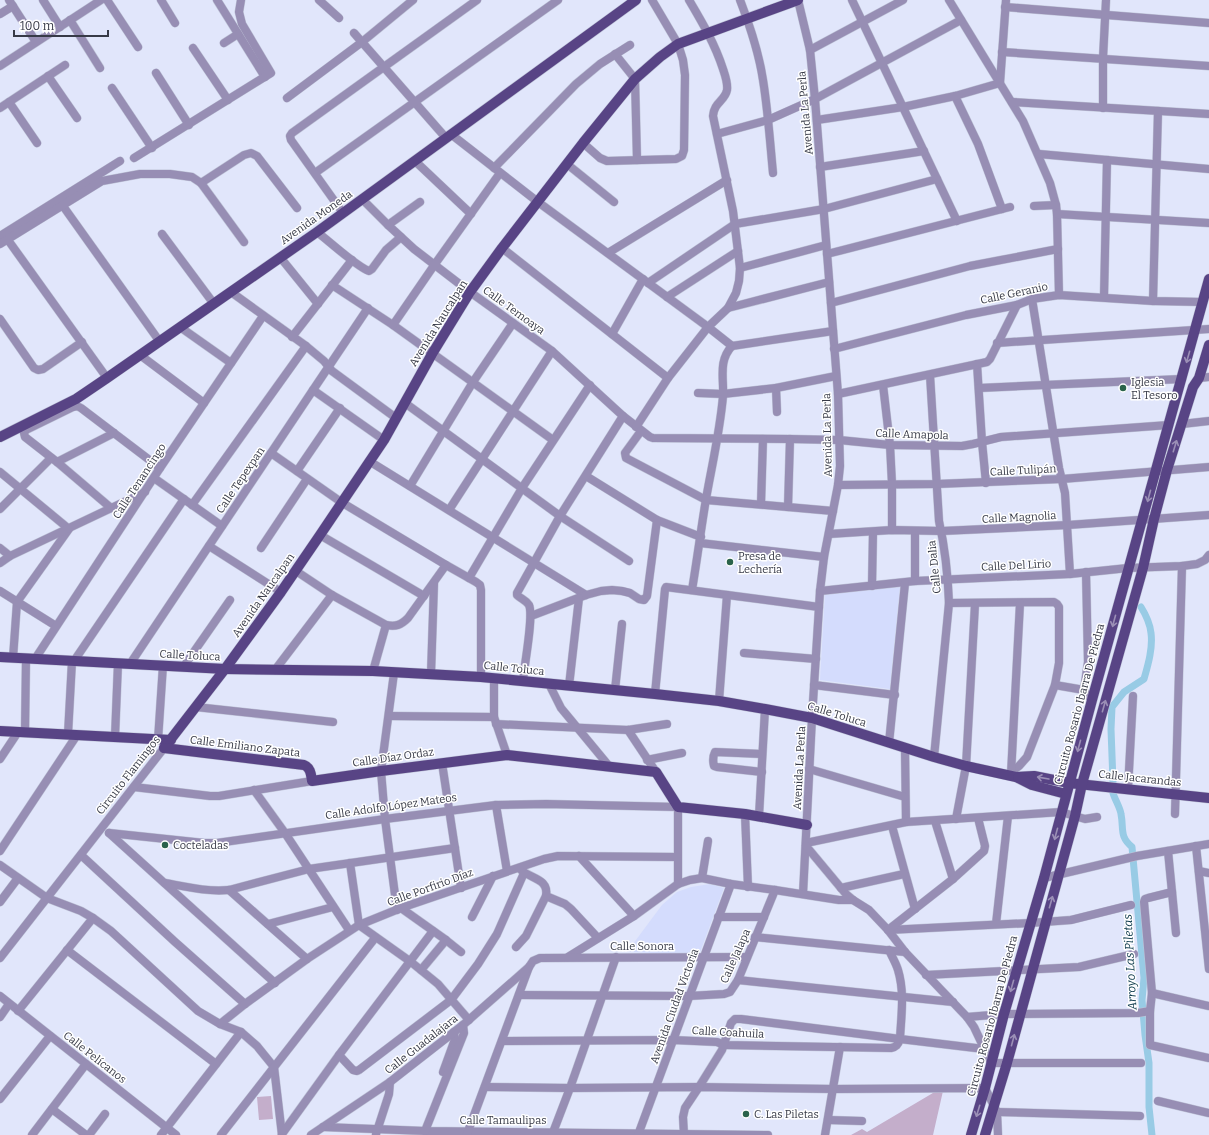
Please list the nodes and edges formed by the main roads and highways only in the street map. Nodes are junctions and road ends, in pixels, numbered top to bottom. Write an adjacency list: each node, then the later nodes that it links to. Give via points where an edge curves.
1 (636, 0): 6 (main road, Avenida Moneda, via 317,232 160,342 76,399)
2 (793, 1): 8 (main road, Avenida Naucalpan, via 678,44 635,79 470,292 384,440 282,592)
3 (1209, 279): 13 (main road, Circuito Rosario Ibarra De Piedra, one-way to 13)
4 (1209, 344): 5 (main road)
5 (1204, 377): 14 (main road, one-way to 5, via 1143,568 1167,470 1194,387)
6 (0, 437)
7 (0, 657): 8 (main road, Calle Toluca)
8 (225, 669): 10 (main road, Avenida Naucalpan); 11 (main road, Calle Toluca, via 394,672 480,677 719,701 812,718 934,757)
9 (0, 731): 10 (main road, Circuito Flamingos, via 115,737)
10 (164, 743): 12 (main road, Calle Emiliano Zapata, via 308,766)
11 (1012, 775): 13 (main road, Calle Toluca, one-way to 11); 15 (main road, Calle Toluca, via 1032,785)
12 (312, 781): 17 (main road, Calle Díaz Ordaz, via 507,755 656,772)
13 (1069, 782): 14 (main road, Calle Jacarandas); 15 (main road, Circuito Rosario Ibarra De Piedra)
14 (1082, 784): 16 (main road, Calle Jacarandas); 20 (main road, one-way to 14, via 996,1108)
15 (1066, 794): 19 (main road, Circuito Rosario Ibarra De Piedra, one-way to 19)
16 (1209, 798)
17 (678, 807): 18 (main road, Calle Adolfo López Mateos, via 760,816)
18 (807, 825)
19 (971, 1135)
20 (985, 1135)

